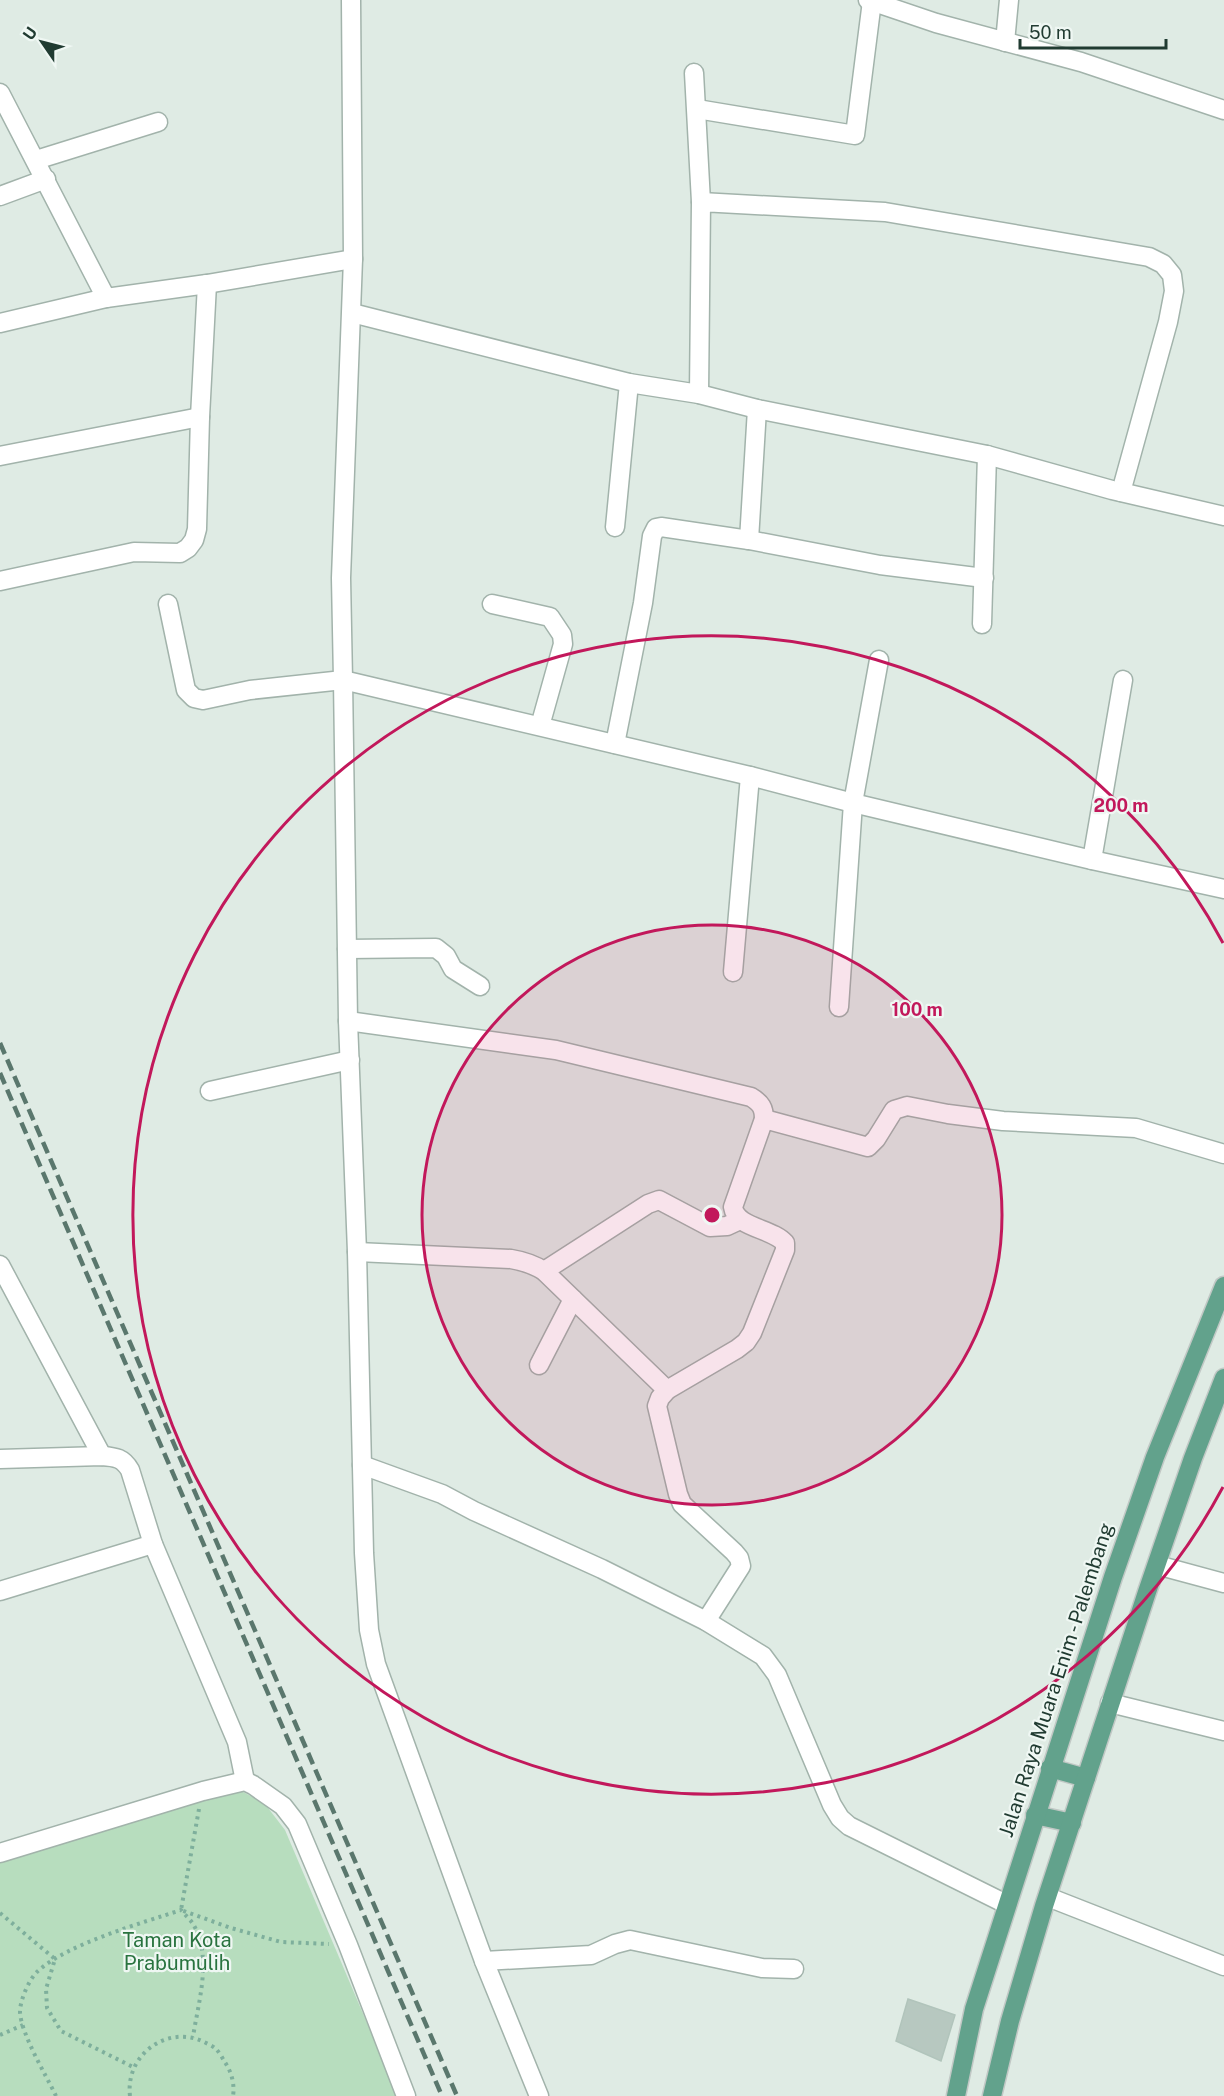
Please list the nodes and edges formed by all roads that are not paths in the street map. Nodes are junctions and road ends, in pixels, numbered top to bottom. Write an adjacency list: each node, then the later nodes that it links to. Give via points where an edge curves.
1 (351, 0): 14 (street)
2 (1009, 0): 4 (street)
3 (870, 1): 4 (street); 7 (street, via 855,135)
4 (1005, 42): 8 (street, via 1081,62)
5 (694, 73): 7 (street)
6 (0, 93): 10 (street)
7 (697, 109): 13 (street)
8 (1224, 110)
9 (158, 122): 10 (street)
10 (36, 160): 11 (street)
11 (46, 179): 12 (street); 16 (street)
12 (0, 196)
13 (701, 202): 20 (street); 25 (street, via 910,215 1149,257 1163,264 1172,275 1174,291)
14 (353, 259): 15 (street); 17 (street)
15 (207, 284): 16 (street); 22 (street)
16 (106, 298): 18 (street)
17 (352, 313): 19 (street); 35 (street, via 341,578)
18 (0, 323)
19 (629, 383): 20 (street); 27 (street)
20 (699, 394): 21 (street)
21 (757, 409): 23 (street); 28 (street)
22 (200, 417): 24 (street); 30 (street, via 197,528 188,548 180,553 134,552)
23 (987, 455): 25 (street); 29 (street)
24 (0, 456)
25 (1121, 492): 26 (street)
26 (1224, 516)
27 (615, 527)
28 (749, 540): 29 (street, via 880,565); 38 (street, via 661,527 654,531)
29 (984, 578): 33 (street)
30 (0, 581)
31 (168, 604): 35 (street, via 186,690 194,698 203,700 249,690)
32 (492, 604): 37 (street, via 550,617 562,635 563,644)
33 (982, 624)
34 (879, 660): 40 (street)
35 (343, 680): 37 (street); 43 (street)
36 (1123, 680): 41 (street)
37 (540, 726): 38 (street)
38 (615, 744): 39 (street)
39 (750, 776): 40 (street); 44 (street)
40 (854, 803): 41 (street); 46 (street)
41 (1092, 860): 42 (street)
42 (1224, 889)
43 (347, 949): 45 (street, via 436,948 453,969); 47 (street)
44 (733, 972)
45 (480, 986)
46 (839, 1007)
47 (348, 1021): 48 (street); 50 (street, via 556,1050 751,1097 764,1110)
48 (350, 1060): 49 (street); 53 (street)
49 (210, 1091)
50 (764, 1119): 51 (street, via 868,1147 894,1110 907,1106 1003,1121 1136,1128); 52 (street, via 733,1207)
51 (1224, 1154)
52 (740, 1220): 55 (street, via 710,1227 659,1200); 60 (street, via 780,1236 785,1243 752,1333 737,1349)
53 (357, 1252): 55 (street, via 511,1258); 63 (street)
54 (0, 1265): 61 (street)
55 (544, 1271): 57 (street)
56 (1224, 1286): 71 (main road, Jalan Raya Muara Enim - Palembang, via 1155,1457)
57 (573, 1299): 58 (street); 60 (street)
58 (539, 1365)
59 (1224, 1378): 65 (main road)
60 (667, 1390): 68 (street, via 657,1406 682,1504 734,1552 741,1566)
61 (102, 1456): 62 (street); 64 (street, via 123,1460 130,1470)
62 (0, 1459)
63 (362, 1465): 68 (street, via 442,1494); 79 (street, via 369,1630 376,1664)
64 (153, 1544): 67 (street); 73 (street, via 237,1742)
65 (1157, 1565): 66 (street); 69 (main road)
66 (1224, 1583)
67 (0, 1591)
68 (706, 1621): 78 (street, via 772,1665 840,1818)
69 (1110, 1703): 70 (street); 72 (main road)
70 (1224, 1731)
71 (1050, 1768): 72 (main road); 74 (main road, Jalan Raya Muara Enim - Palembang)
72 (1086, 1778): 75 (main road)
73 (245, 1781): 76 (street); 82 (street, via 283,1806 297,1824)
74 (1035, 1815): 75 (main road); 78 (main road, Jalan Raya Muara Enim - Palembang)
75 (1072, 1823): 77 (main road)
76 (0, 1853)
77 (1048, 1897): 80 (street); 85 (main road)
78 (1006, 1904): 84 (main road, Jalan Raya Muara Enim - Palembang, via 974,2009)
79 (484, 1961): 81 (street, via 591,1955 630,1940 762,1968); 83 (street)
80 (1224, 1966)
81 (794, 1969)
82 (406, 2096)
83 (539, 2096)
84 (956, 2096)
85 (992, 2096)

